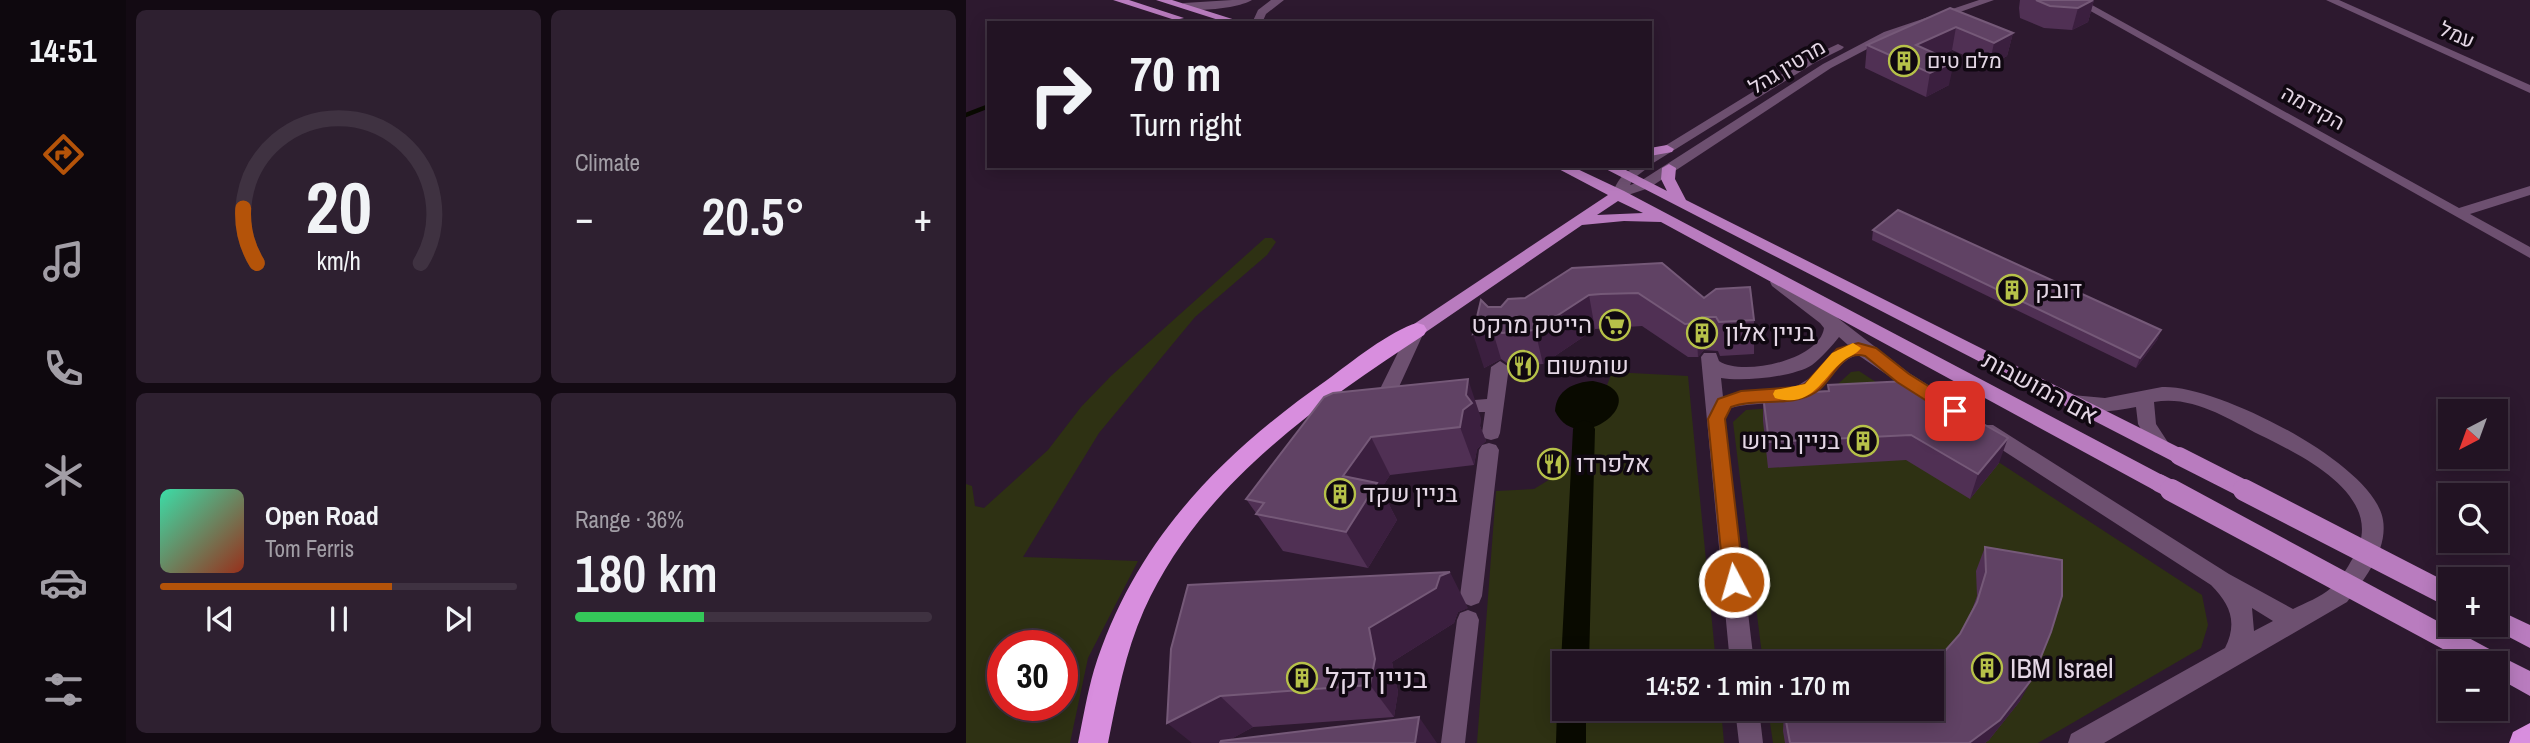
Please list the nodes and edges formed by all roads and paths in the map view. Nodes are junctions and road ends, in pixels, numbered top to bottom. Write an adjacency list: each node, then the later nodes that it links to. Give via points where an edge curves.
1 (1118, 0): 10 (main road)
2 (1161, 0): 9 (main road)
3 (1247, 0): 9 (street)
4 (1279, 0): 12 (street, via 1265,9)
5 (1959, 0): 14 (street, מרטין גהל, via 1876,28 1812,60)
6 (1989, 0): 20 (street, מרטין גהל, via 1938,15 1863,47)
7 (2076, 0): 26 (street, הקידמה)
8 (2331, 0): 13 (street, עמל)
9 (1184, 6): 11 (main road)
10 (1189, 21)
11 (1233, 21)
12 (1258, 21)
13 (2530, 89)
14 (1667, 149): 15 (main road); 16 (street, מרטין גהל)
15 (1652, 152)
16 (1652, 160)
17 (1564, 168): 24 (main road, אם המושבות)
18 (1611, 168): 21 (main road, אם המושבות)
19 (1640, 168): 21 (street)
20 (1669, 168): 22 (street, מרטין גהל); 25 (main road, via 1668,179)
21 (1627, 177): 22 (main road, אם המושבות); 24 (street, מרטין גהל)
22 (1644, 185): 24 (street, מרטין גהל); 25 (main road, אם המושבות)
23 (2530, 190): 26 (street)
24 (1619, 194): 27 (main road, אם המושבות); 28 (main road, מרטין גהל)
25 (1681, 204): 36 (main road, אם המושבות)
26 (2457, 213): 29 (street, הקידמה)
27 (1667, 219): 28 (main road); 30 (main road, אם המושבות)
28 (1579, 222): 32 (main road, מרטין גהל)
29 (2530, 253)
30 (1765, 271): 31 (street); 50 (main road, אם המושבות, bridge)
31 (1824, 316): 33 (street); 40 (street, via 1833,331 1800,363 1735,374 1722,372 1711,360)
32 (1417, 330): 38 (street, via 1389,389 1391,401 1409,409); 56 (highway, via 1308,402 1206,492 1170,538 1140,590 1114,649)
33 (1870, 352): 37 (street); 40 (street, via 1847,350 1811,388 1797,393 1741,397 1724,403)
34 (1500, 367): 38 (street)
35 (2146, 397): 36 (street, via 2104,406); 41 (street, via 2147,426); 46 (street, via 2179,392 2199,398 2309,452 2356,488 2368,503 2374,519 2361,567 2339,595)
36 (2069, 401): 41 (main road, אם המושבות)
37 (1944, 404)
38 (1494, 405): 44 (street)
39 (1966, 418): 42 (street)
40 (1716, 419): 49 (street)
41 (2170, 452): 43 (main road, אם המושבות, bridge)
42 (2210, 570): 46 (street); 51 (street, via 2243,606 2245,629)
43 (2438, 590)
44 (1471, 596)
45 (1468, 620): 57 (street)
46 (2293, 621): 51 (street)
47 (2508, 625): 48 (main road)
48 (2530, 637)
49 (1741, 651)
50 (2470, 651)
51 (2234, 654): 59 (street)
52 (2508, 672): 53 (main road, אם המושבות)
53 (2530, 684)
54 (1748, 721): 58 (street)
55 (2530, 738): 60 (highway)
56 (1093, 743)
57 (1454, 743)
58 (1751, 743)
59 (2080, 743)
60 (2524, 743)

